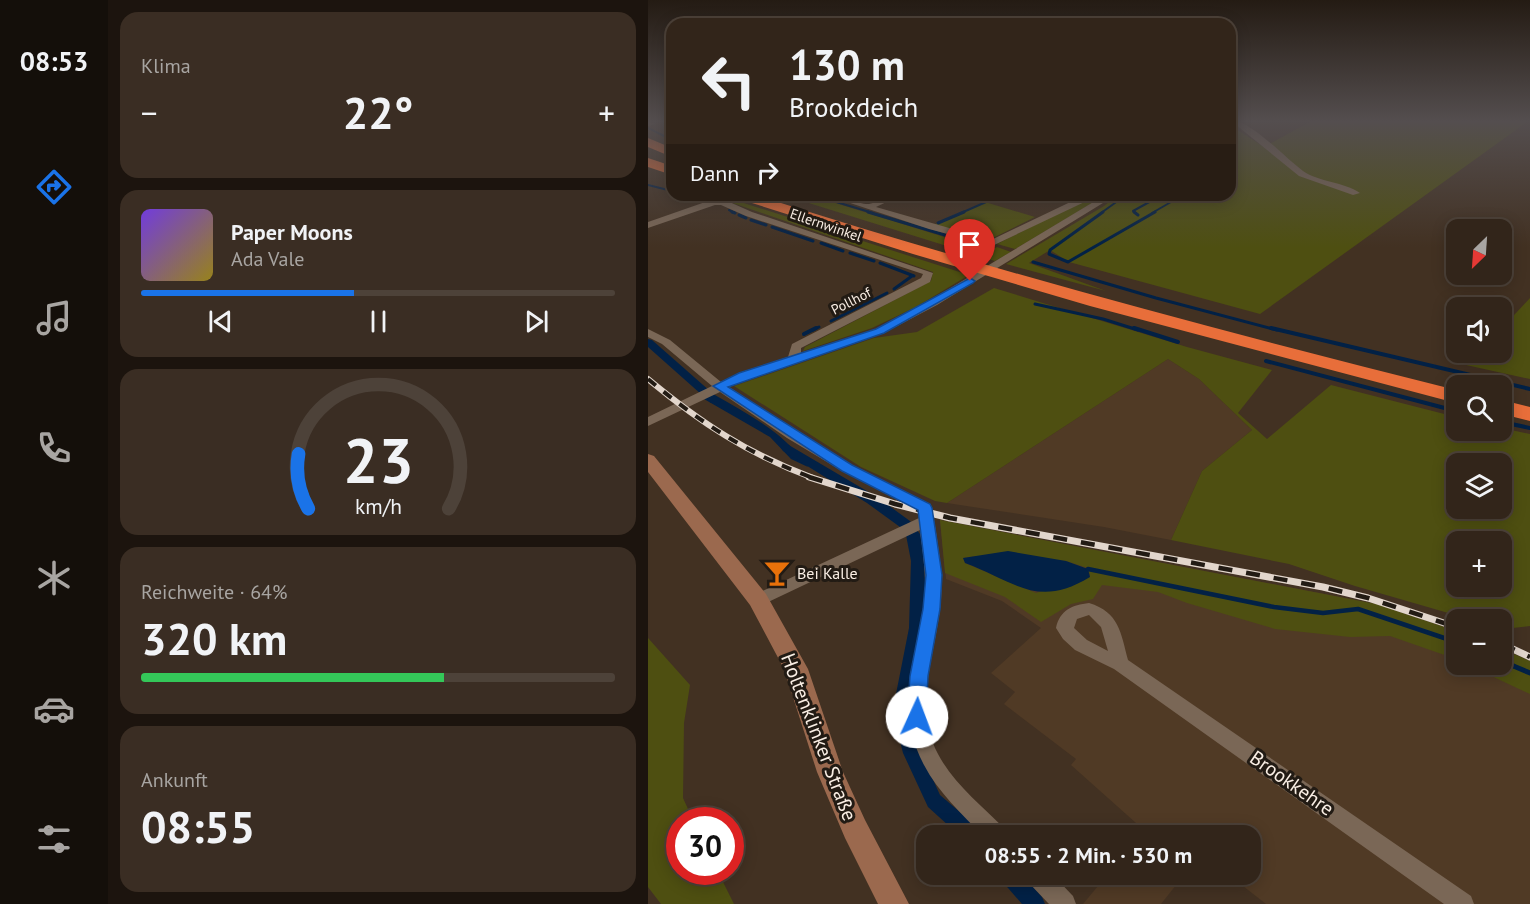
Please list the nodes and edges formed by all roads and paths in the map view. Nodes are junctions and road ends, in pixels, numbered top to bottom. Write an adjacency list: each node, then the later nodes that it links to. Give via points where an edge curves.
1 (648, 162): 3 (highway)
2 (1286, 162): 6 (street, via 1302,174)
3 (666, 169)
4 (648, 173): 5 (highway)
5 (666, 178)
6 (1356, 193)
7 (759, 201): 20 (highway, via 1091,302)
8 (782, 201): 18 (highway, via 1099,296)
9 (849, 201): 13 (street)
10 (882, 201): 13 (street)
11 (1080, 201): 13 (street, via 992,243)
12 (1103, 201): 17 (street, via 880,331)
13 (868, 207)
14 (648, 225): 15 (street, Ellernwinkel, via 722,202)
15 (928, 273): 17 (street, Pollhof, via 926,280 796,346)
16 (648, 332): 19 (street, via 674,348)
17 (794, 359): 19 (street)
18 (1446, 384)
19 (719, 386): 25 (street); 27 (street, via 847,468 922,506 927,513)
20 (1446, 394)
21 (1512, 400): 22 (highway)
22 (1530, 404)
23 (1512, 410): 24 (highway)
24 (1530, 414)
25 (648, 422)
26 (648, 460): 28 (main road, Holtenklinker Straße)
27 (914, 527): 28 (street); 30 (street, via 934,575 917,693 920,733 942,776)
28 (758, 600): 32 (main road, Holtenklinker Straße, via 796,669 830,772)
29 (1120, 664): 34 (street, Brookkehre)
30 (988, 825)
31 (1047, 885): 33 (street)
32 (894, 904)
33 (1065, 904)
34 (1463, 904)

